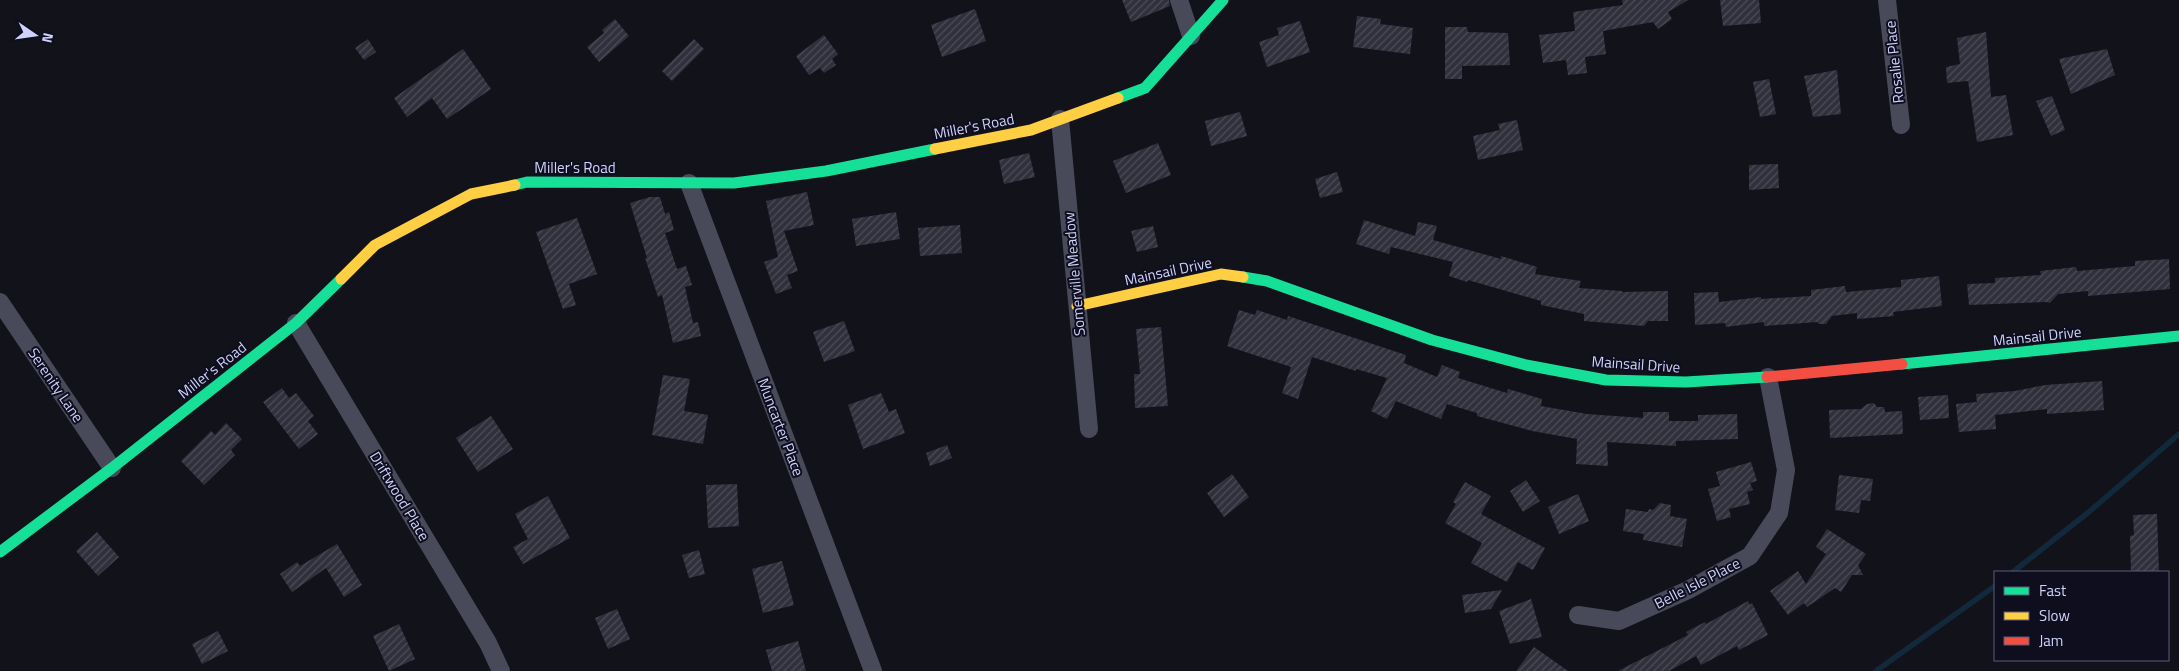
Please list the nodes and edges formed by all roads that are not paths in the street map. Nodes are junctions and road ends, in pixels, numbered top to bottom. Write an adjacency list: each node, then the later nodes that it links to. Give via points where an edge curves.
1 (1179, 0): 4 (street)
2 (1223, 0): 4 (street, Miller's Road)
3 (1887, 0): 6 (street, Rosalie Place)
4 (1191, 36): 5 (street, Miller's Road, via 1145,88)
5 (1060, 119): 7 (street, Miller's Road, via 1031,130 826,171 734,183); 9 (street, Somerville Meadow)
6 (1901, 125)
7 (688, 183): 10 (street, Miller's Road, via 527,182 471,194 375,245); 18 (street, Muncarter Place)
8 (0, 302): 14 (street, Serenity Lane)
9 (1077, 306): 12 (street, Mainsail Drive, via 1222,274 1267,281 1432,340 1526,365 1606,380 1686,382); 13 (street, Somerville Meadow)
10 (296, 323): 14 (street, Miller's Road); 17 (street, Driftwood Place, via 488,643)
11 (2179, 336): 12 (street, Mainsail Drive)
12 (1768, 378): 16 (street, Belle Isle Place, via 1786,470 1779,513 1750,556 1688,590 1619,621)
13 (1089, 429)
14 (112, 468): 15 (street, Miller's Road)
15 (0, 552)
16 (1578, 615)
17 (501, 671)
18 (873, 671)

